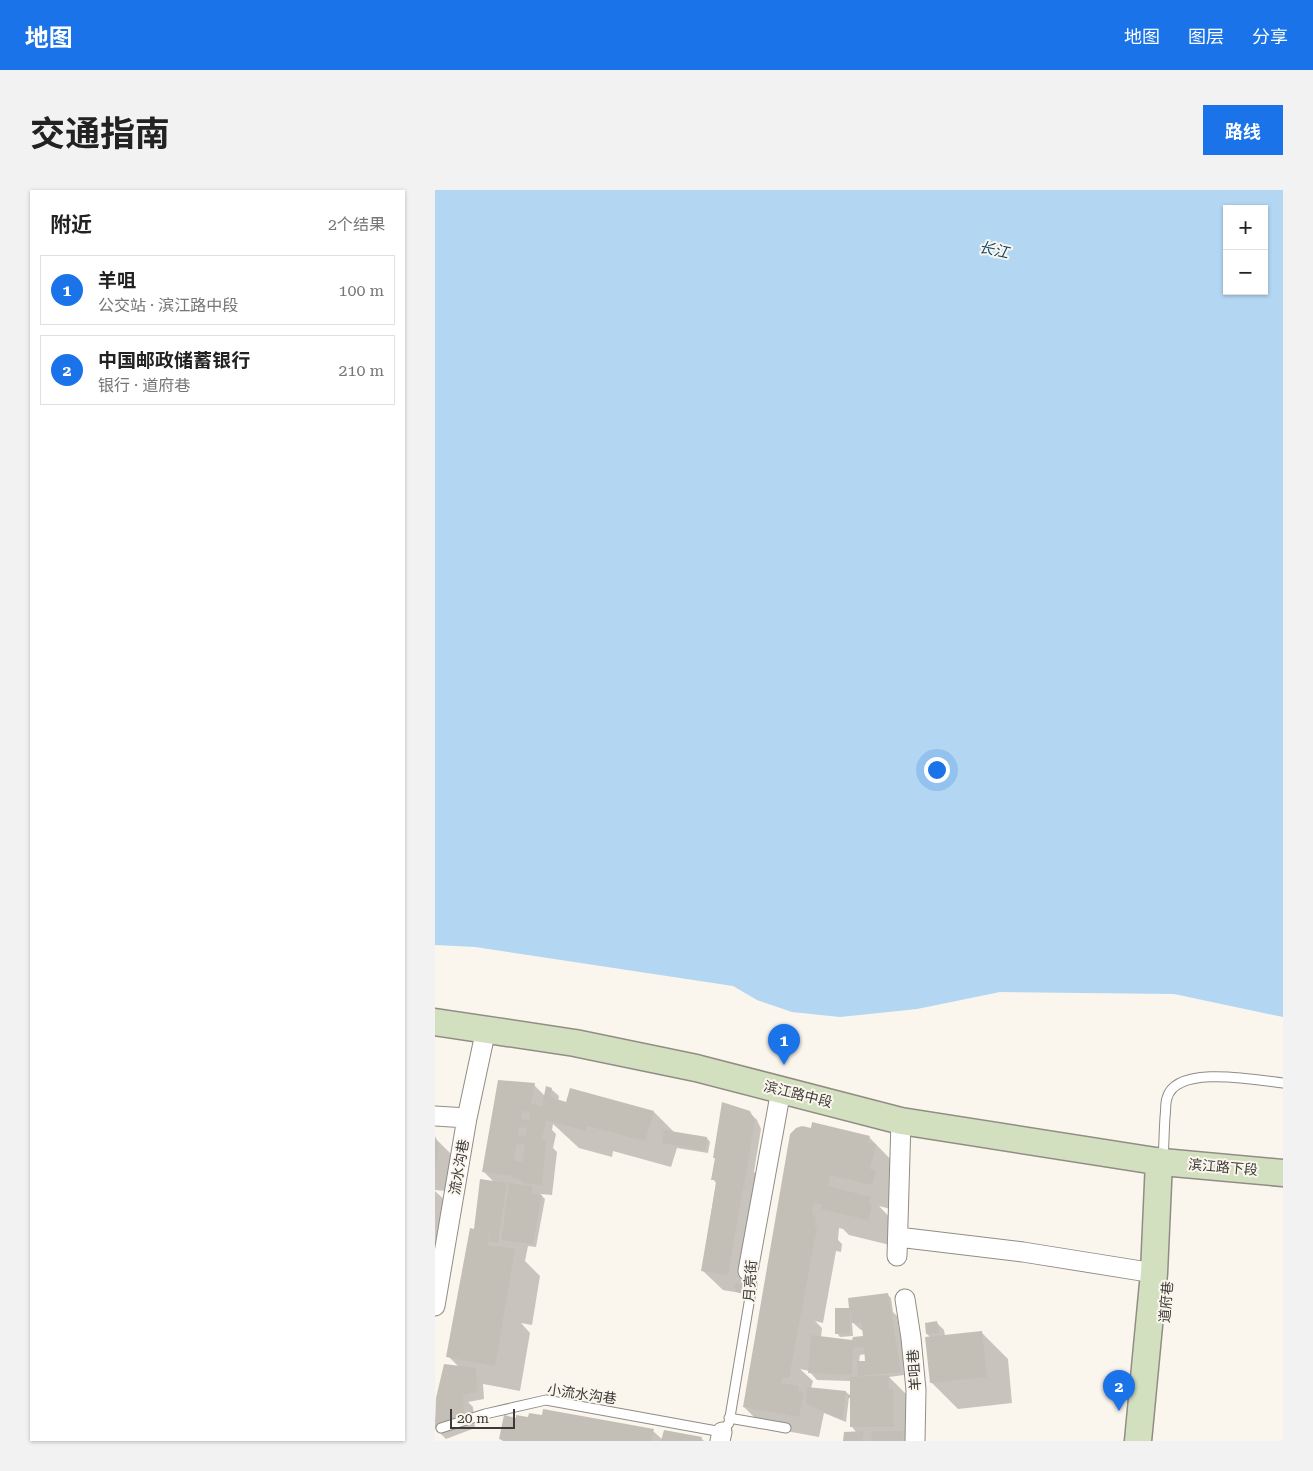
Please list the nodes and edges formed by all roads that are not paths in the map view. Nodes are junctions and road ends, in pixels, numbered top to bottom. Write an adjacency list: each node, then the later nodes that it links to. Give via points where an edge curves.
1 (435, 1022): 2 (main road, 滨江路中段)
2 (486, 1029): 4 (main road, 滨江路中段, via 697,1068); 6 (street, 流水沟巷)
3 (1283, 1083): 8 (lane, via 1219,1077 1182,1081 1167,1098)
4 (781, 1090): 7 (main road, 滨江路中段); 12 (street, 月亮街)
5 (435, 1116): 6 (street)
6 (467, 1118): 15 (street, 流水沟巷)
7 (901, 1121): 8 (main road, 滨江路中段); 10 (street)
8 (1165, 1162): 9 (main road, 滨江路下段); 13 (main road, 道府巷); 21 (main road, 道府巷, via 1168,1274)
9 (1283, 1173)
10 (898, 1236): 11 (street); 13 (street, 道府巷)
11 (897, 1256)
12 (748, 1271): 18 (lane, 月亮街, via 752,1285)
13 (1153, 1273): 20 (main road, 道府巷)
14 (905, 1298): 19 (street, 羊咀巷, via 916,1390)
15 (435, 1306)
16 (441, 1428): 18 (lane, 小流水沟巷, via 546,1400)
17 (786, 1428): 18 (lane, 小流水沟巷)
18 (724, 1430)
19 (915, 1441)
20 (1138, 1441)
21 (1153, 1441)

